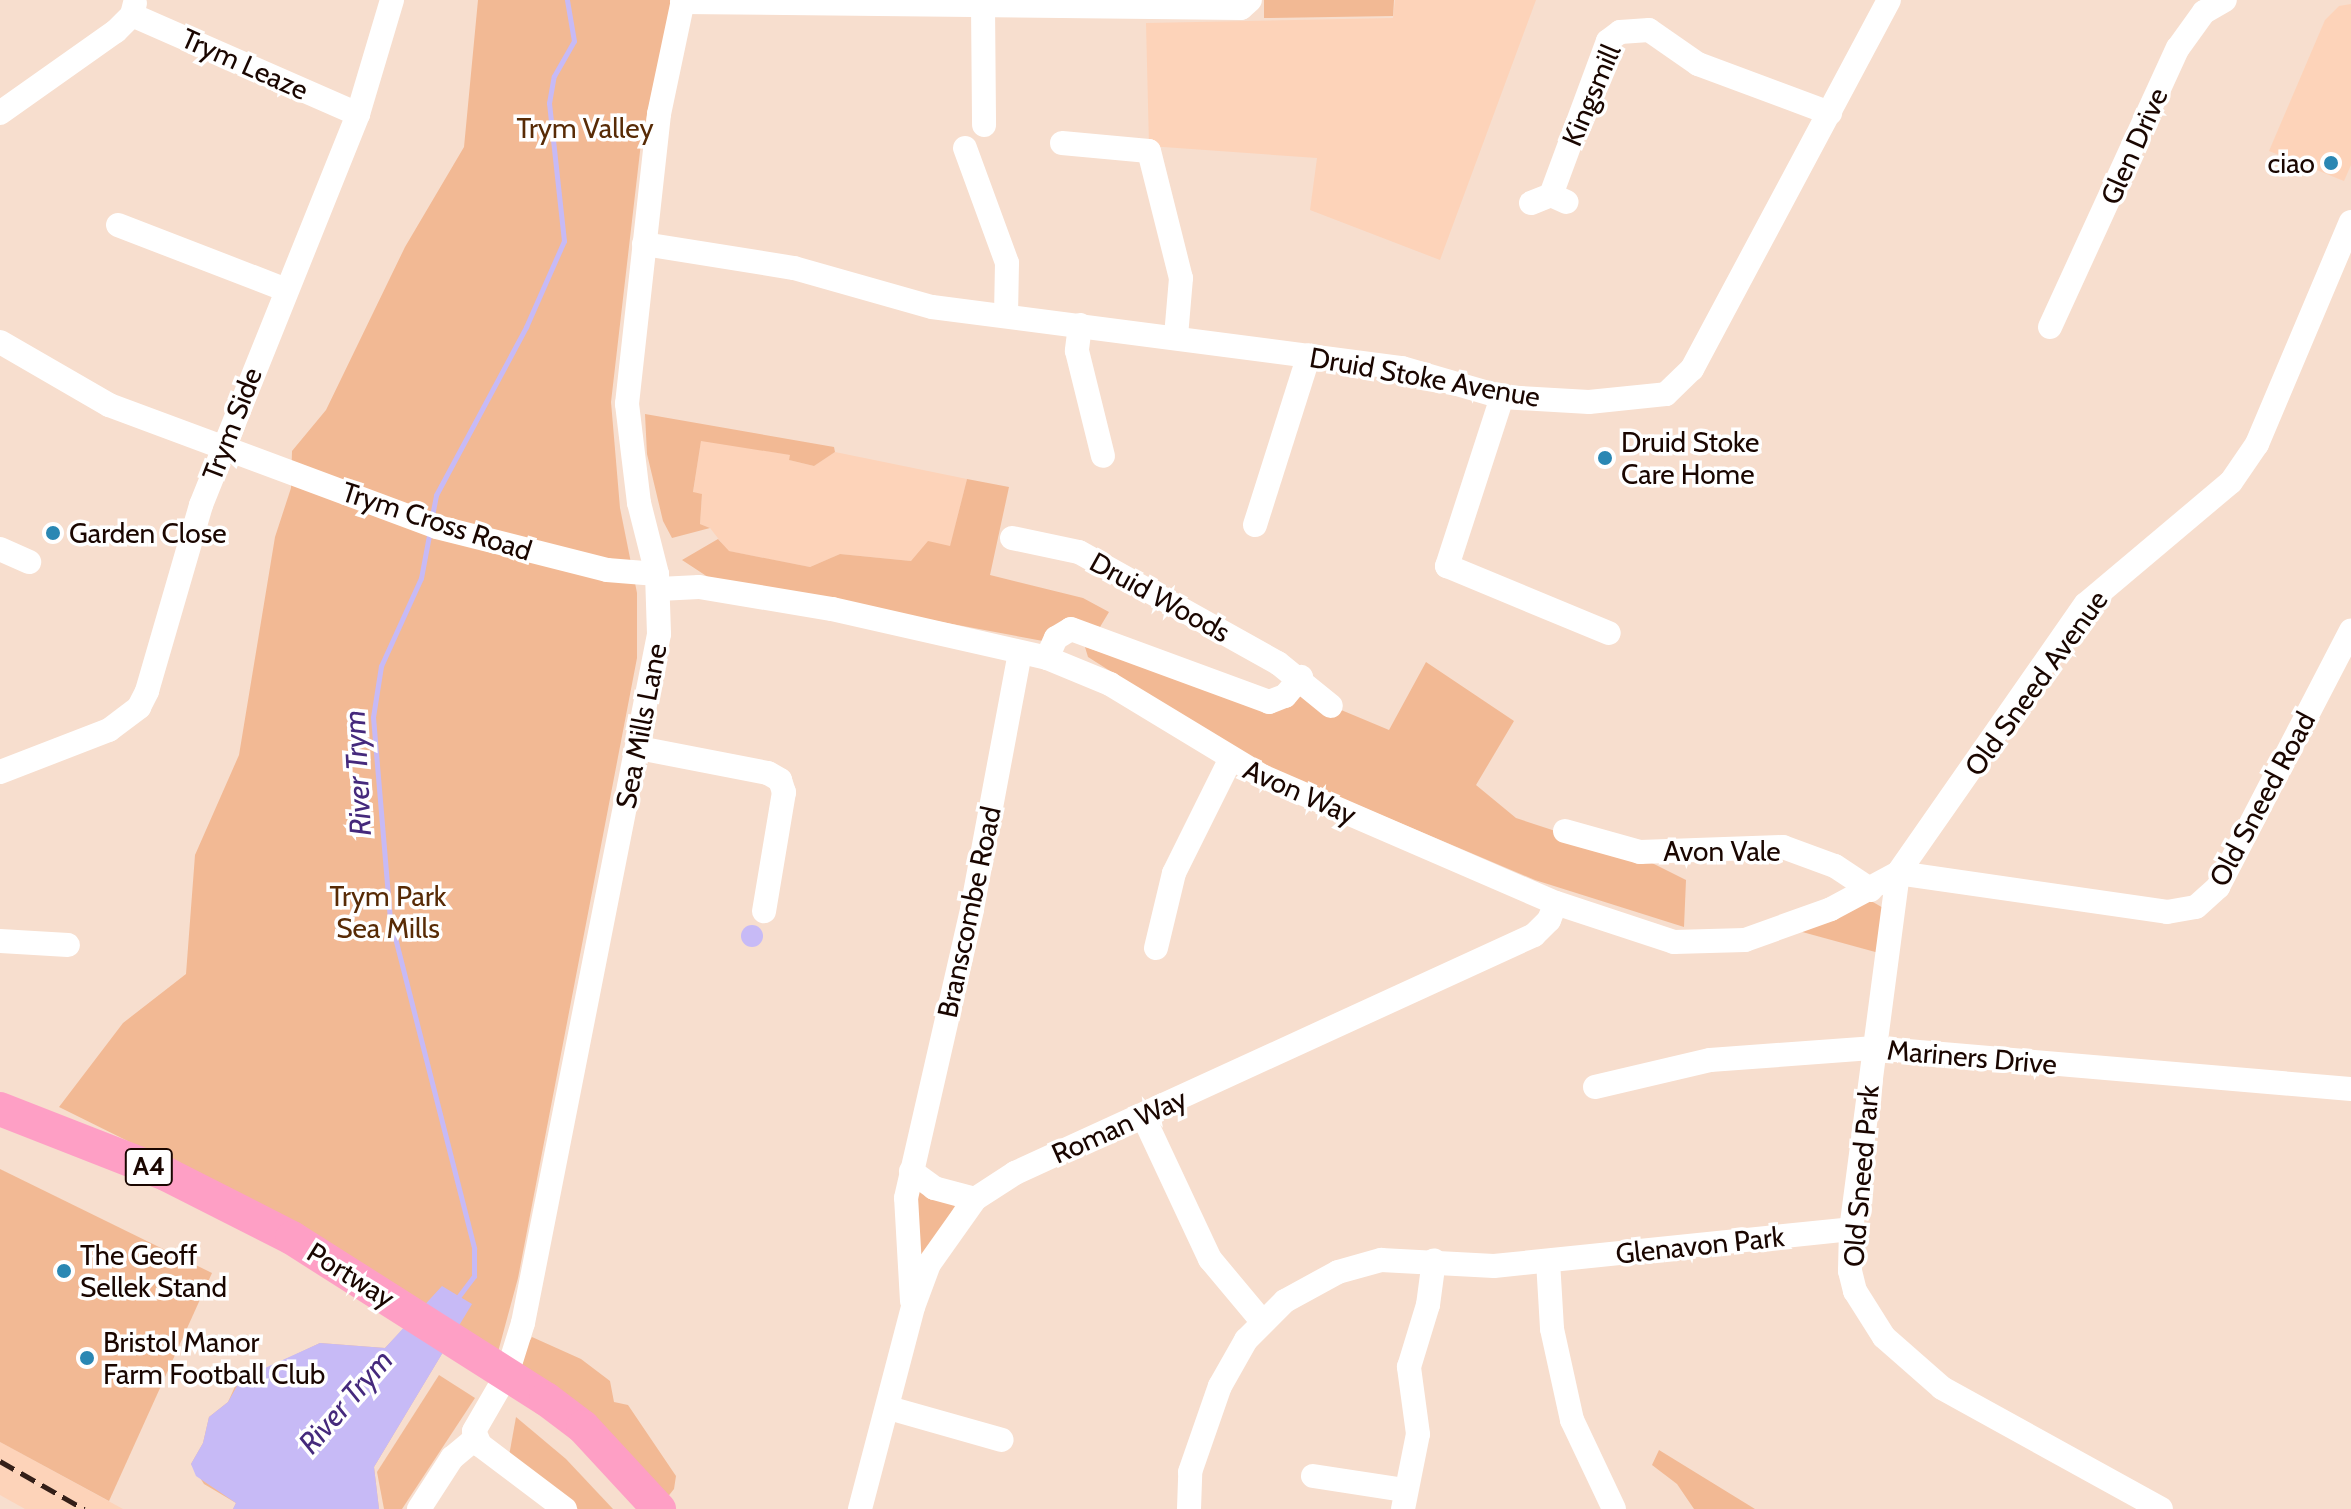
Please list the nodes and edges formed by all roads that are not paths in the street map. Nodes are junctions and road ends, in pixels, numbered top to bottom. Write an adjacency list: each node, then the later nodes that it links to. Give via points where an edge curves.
1 (392, 0): 12 (street, Trym Side)
2 (1889, 0): 11 (street, Druid Stoke Avenue)
3 (2225, 0): 21 (street, Glen Drive, via 2204,12 2178,48)
4 (682, 1): 5 (street); 19 (street, Sea Mills Lane, via 659,114)
5 (894, 2): 8 (street)
6 (1038, 2): 7 (street); 8 (street)
7 (1248, 3)
8 (983, 5): 13 (street)
9 (133, 8): 10 (street); 12 (street, Trym Leaze)
10 (0, 113)
11 (1830, 113): 16 (street, Kingsmill, via 1698,64 1649,30 1620,32 1608,41); 27 (street, Druid Stoke Avenue, via 1679,384 1666,394 1589,402)
12 (358, 114): 20 (street, Trym Side)
13 (990, 114)
14 (1062, 143): 24 (street, via 1149,151 1164,173 1181,278)
15 (976, 157): 22 (street, via 1007,263)
16 (1549, 200)
17 (2351, 222): 45 (street, Old Sneed Avenue, via 2257,444 2231,482 2086,604)
18 (118, 225): 20 (street)
19 (644, 244): 22 (street, Druid Stoke Avenue, via 794,268 932,307); 34 (street, Sea Mills Lane, via 628,435)
20 (284, 289): 29 (street, Trym Side)
21 (2051, 310)
22 (1006, 315): 23 (street, Druid Stoke Avenue)
23 (1080, 325): 24 (street, Druid Stoke Avenue); 28 (street, via 1077,351)
24 (1176, 336): 26 (street, Druid Stoke Avenue)
25 (0, 342): 29 (street, Trym Cross Road, via 109,405)
26 (1309, 355): 27 (street, Druid Stoke Avenue, via 1402,368); 30 (street)
27 (1502, 397): 36 (street, via 1447,566)
28 (1092, 443)
29 (222, 449): 34 (street, Trym Cross Road, via 427,524 607,570); 43 (street, Trym Side, via 154,677 139,707 109,730)
30 (1257, 526)
31 (1012, 538): 39 (street, Druid Woods, via 1079,552)
32 (0, 549): 33 (street)
33 (29, 562)
34 (657, 576): 37 (street, Avon Way); 41 (street, Sea Mills Lane, via 659,634)
35 (2351, 630): 45 (street, Old Sneed Road, via 2218,887 2196,907 2167,912)
36 (1609, 633)
37 (1020, 652): 38 (street, Avon Way); 58 (street, Branscombe Road, via 972,909)
38 (1047, 658): 39 (street, Druid Woods, via 1056,638 1071,629 1269,702 1285,696); 42 (street, Avon Way, via 1110,684)
39 (1301, 677): 40 (street, Druid Woods)
40 (1331, 706)
41 (639, 748): 47 (street, via 768,773 780,780 784,792); 68 (street, Sea Mills Lane, via 523,1323 507,1374 476,1421)
42 (1230, 760): 48 (street, Avon Way); 51 (street, via 1174,873)
43 (0, 772)
44 (1565, 831): 46 (street, Avon Vale, via 1640,852 1783,847 1835,866)
45 (1898, 873): 46 (street, Avon Way); 52 (street, Old Sneed Park)
46 (1871, 890): 48 (street, Avon Way, via 1778,930 1707,945 1644,935)
47 (772, 902)
48 (1556, 903): 56 (street, Roman Way, via 1534,935)
49 (0, 941): 50 (street)
50 (68, 945)
51 (1156, 948)
52 (1872, 1048): 53 (street, Mariners Drive, via 1710,1060); 54 (street, Mariners Drive); 60 (street, Old Sneed Park)
53 (1595, 1087)
54 (2351, 1089)
55 (0, 1109): 61 (highway, Portway / A4, via 166,1174)
56 (1143, 1116): 59 (street, Roman Way, via 1015,1173); 65 (street, via 1210,1259)
57 (0, 1130): 61 (highway, Portway / A4)
58 (911, 1171): 59 (street, via 934,1188); 64 (street, Branscombe Road, via 905,1223)
59 (975, 1199): 64 (street, Roman Way, via 936,1252)
60 (1851, 1229): 63 (street, Glenavon Park); 79 (street, Old Sneed Park, via 1855,1291 1884,1337 1913,1365 1942,1388)
61 (285, 1245): 66 (highway, Portway / A4)
62 (1434, 1260): 63 (street, Glenavon Park, via 1482,1266); 65 (street, Glenavon Park, via 1381,1260 1338,1272); 71 (street, via 1428,1305 1410,1359 1418,1434)
63 (1548, 1261): 78 (street, via 1552,1329 1572,1420)
64 (913, 1307): 67 (street, Roman Way)
65 (1261, 1320): 77 (street, Glenavon Park, via 1220,1386 1190,1472)
66 (523, 1394): 74 (highway, Portway / A4); 75 (highway, Portway / A4, via 583,1427)
67 (889, 1408): 69 (street); 76 (street, Roman Way)
68 (476, 1438): 72 (street, Sea Mills Lane, via 452,1458); 73 (street)
69 (1002, 1440)
70 (1313, 1476): 71 (street)
71 (1404, 1500)
72 (419, 1509)
73 (565, 1509)
74 (636, 1509)
75 (659, 1509)
76 (860, 1509)
77 (1189, 1509)
78 (1614, 1509)
79 (2161, 1509)

